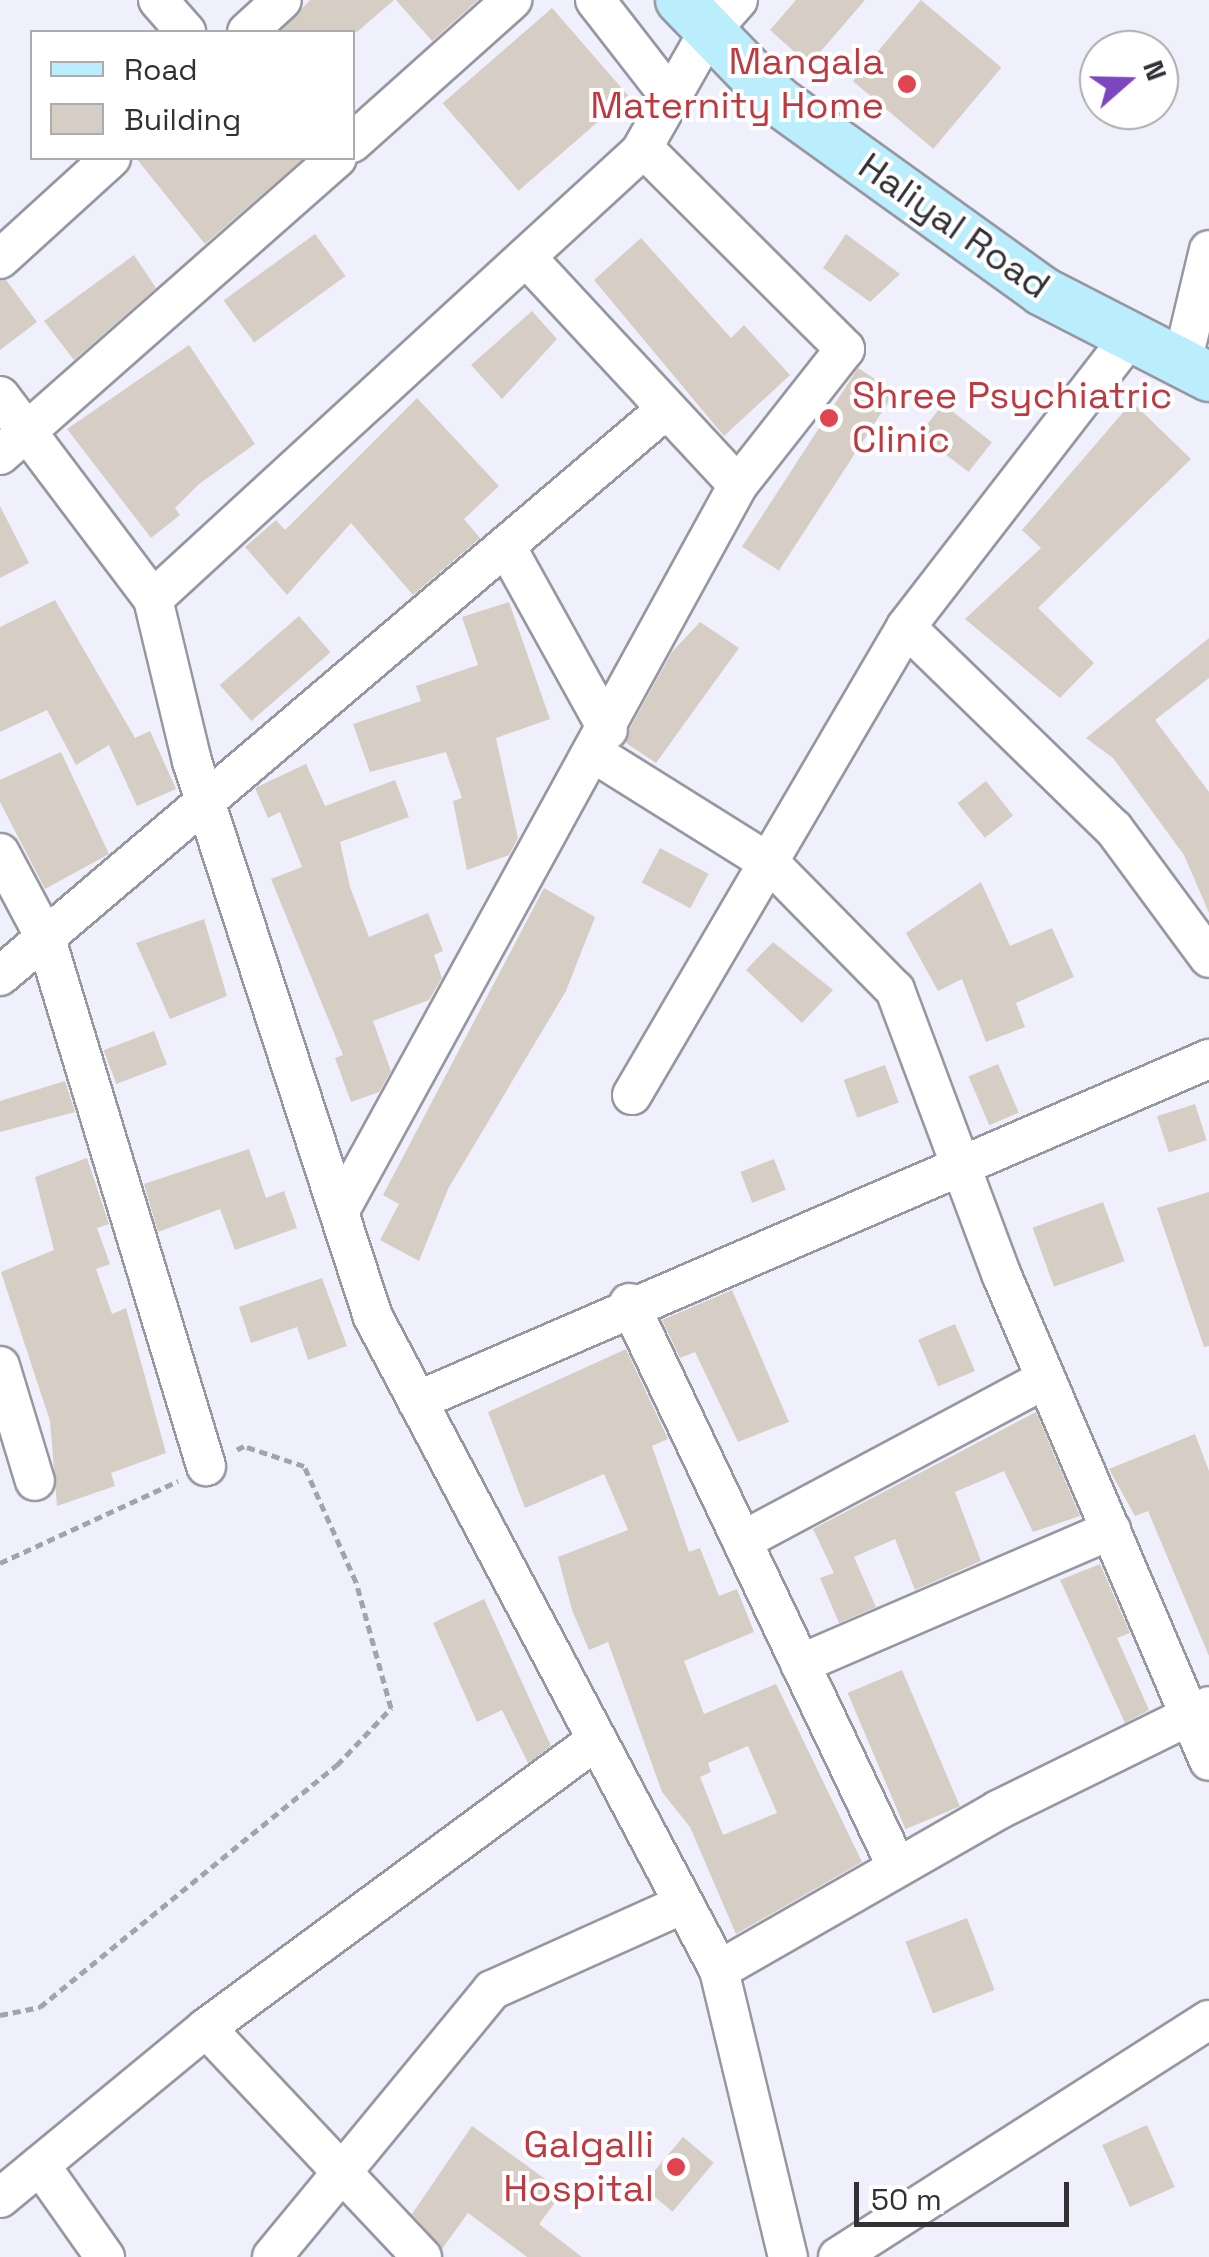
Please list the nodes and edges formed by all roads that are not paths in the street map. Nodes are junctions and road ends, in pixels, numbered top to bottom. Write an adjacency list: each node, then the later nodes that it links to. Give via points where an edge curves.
1 (158, 0): 7 (street)
2 (282, 0): 8 (street)
3 (512, 0): 10 (street)
4 (595, 0): 9 (street)
5 (738, 0): 6 (street)
6 (693, 18): 9 (street); 17 (main road, Haliyal Road, via 778,101 1042,291)
7 (184, 30)
8 (249, 30)
9 (671, 98): 11 (street)
10 (355, 140)
11 (642, 148): 15 (street); 22 (street, via 846,348)
12 (109, 160): 16 (street)
13 (334, 160): 21 (street)
14 (1209, 250): 18 (street)
15 (526, 257): 20 (street); 24 (street)
16 (0, 259)
17 (1130, 336): 18 (main road, Haliyal Road); 25 (street)
18 (1196, 370)
19 (0, 396): 21 (street)
20 (663, 412): 22 (street); 23 (street)
21 (14, 444): 24 (street)
22 (738, 485): 26 (street)
23 (507, 548): 26 (street); 27 (street)
24 (154, 599): 27 (street)
25 (906, 627): 29 (street); 31 (street, via 1114,830)
26 (601, 742): 29 (street); 36 (street)
27 (207, 808): 30 (street); 36 (street)
28 (0, 853): 30 (street)
29 (771, 864): 34 (street); 35 (street, via 895,990)
30 (46, 939): 32 (street); 41 (street)
31 (1209, 958)
32 (0, 976)
33 (1209, 1059): 35 (street)
34 (632, 1096)
35 (959, 1161): 37 (street); 39 (street)
36 (339, 1212): 40 (street, via 373,1317)
37 (629, 1303): 40 (street); 44 (street)
38 (0, 1366): 42 (street)
39 (1046, 1379): 43 (street); 44 (street)
40 (417, 1401): 47 (street)
41 (206, 1466)
42 (35, 1481)
43 (1111, 1530): 45 (street); 46 (street)
44 (742, 1541): 45 (street)
45 (800, 1664): 49 (street)
46 (1200, 1711): 48 (street); 49 (street)
47 (594, 1742): 50 (street); 53 (street)
48 (1209, 1760)
49 (896, 1865): 51 (street)
50 (678, 1906): 51 (street); 55 (street, via 492,1990)
51 (718, 1970): 60 (street)
52 (1209, 2020): 61 (street)
53 (206, 2028): 54 (street); 55 (street)
54 (40, 2165): 56 (street); 57 (street)
55 (342, 2171): 58 (street); 59 (street)
56 (0, 2198)
57 (105, 2257)
58 (272, 2257)
59 (422, 2257)
60 (788, 2257)
61 (838, 2257)

